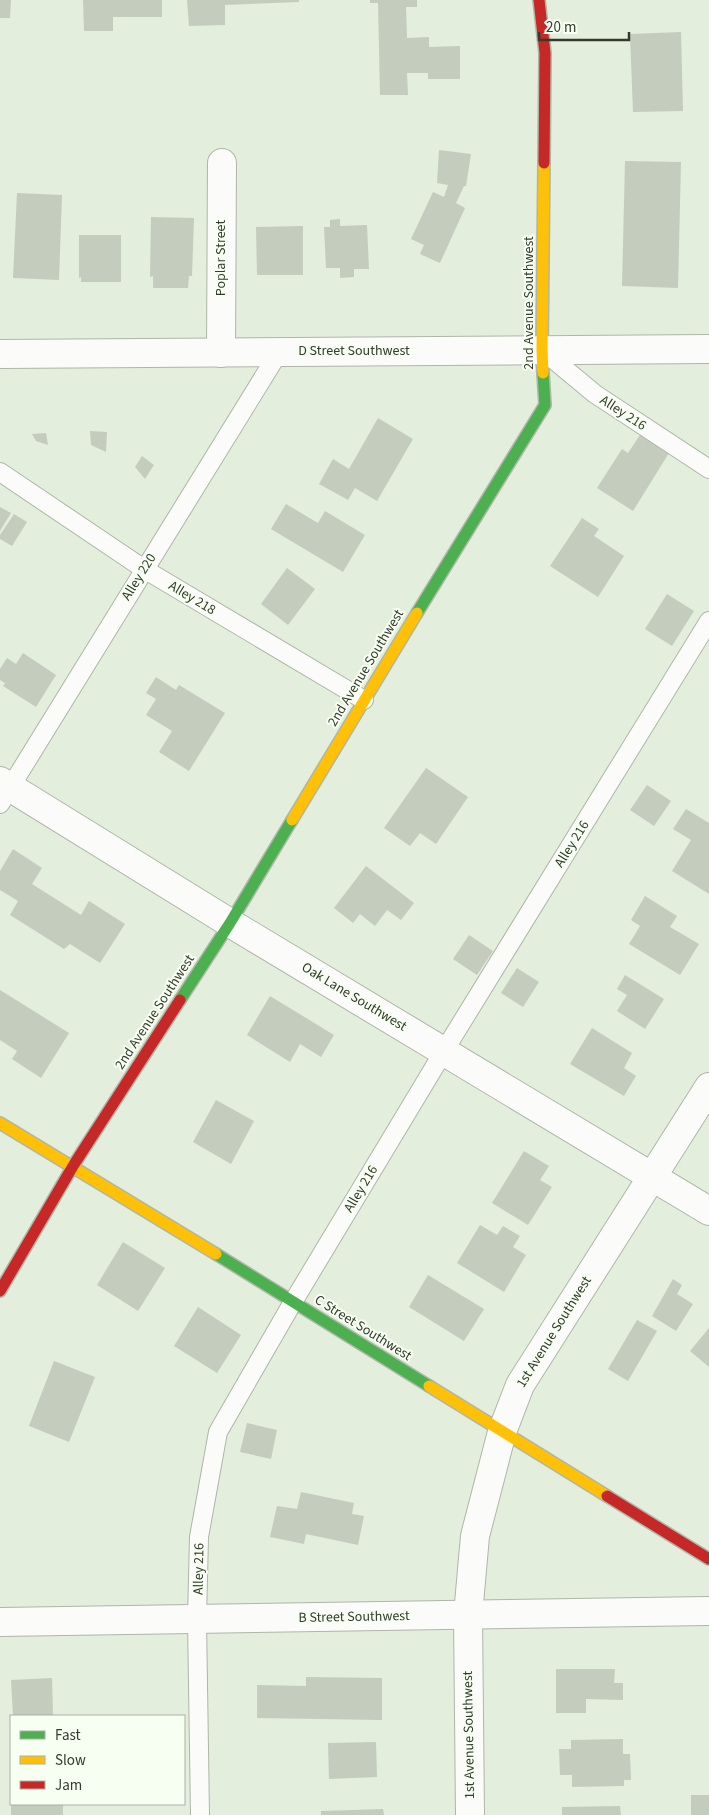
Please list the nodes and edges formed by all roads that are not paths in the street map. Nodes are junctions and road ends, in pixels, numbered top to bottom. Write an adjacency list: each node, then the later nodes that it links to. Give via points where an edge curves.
1 (539, 0): 4 (street, 2nd Avenue Southwest, via 546,52)
2 (222, 163): 5 (street, Poplar Street)
3 (709, 349): 4 (street, D Street Southwest)
4 (542, 350): 6 (street, D Street Southwest); 8 (lane, Alley 216, via 595,394); 12 (street, 2nd Avenue Southwest, via 545,405)
5 (221, 352): 6 (street, D Street Southwest); 7 (street, D Street Southwest)
6 (279, 352): 10 (lane, Alley 220)
7 (0, 354)
8 (709, 469)
9 (0, 472): 10 (lane, Alley 218)
10 (144, 569): 12 (lane, Alley 218); 13 (lane, Alley 220)
11 (709, 621): 15 (lane, Alley 216)
12 (364, 700): 14 (street, 2nd Avenue Southwest)
13 (3, 791): 14 (street, Oak Lane Southwest)
14 (230, 923): 15 (street, Oak Lane Southwest); 18 (street, 2nd Avenue Southwest)
15 (444, 1051): 19 (street, Oak Lane Southwest); 22 (lane, Alley 216)
16 (709, 1087): 19 (street, 1st Avenue Southwest)
17 (0, 1123): 18 (street, C Street Southwest)
18 (73, 1166): 21 (street, 2nd Avenue Southwest); 22 (street, C Street Southwest)
19 (652, 1176): 20 (street, Oak Lane Southwest); 23 (street, 1st Avenue Southwest, via 520,1385)
20 (709, 1211)
21 (0, 1291)
22 (293, 1302): 23 (street, C Street Southwest); 27 (lane, Alley 216, via 218,1432 199,1537)
23 (502, 1432): 24 (street, C Street Southwest); 26 (street, 1st Avenue Southwest, via 475,1536)
24 (709, 1559)
25 (709, 1611): 26 (street, B Street Southwest)
26 (468, 1615): 27 (street, B Street Southwest); 30 (street, 1st Avenue Southwest)
27 (197, 1619): 28 (street, B Street Southwest); 29 (lane, Alley 216)
28 (0, 1622)
29 (200, 1815)
30 (470, 1815)

